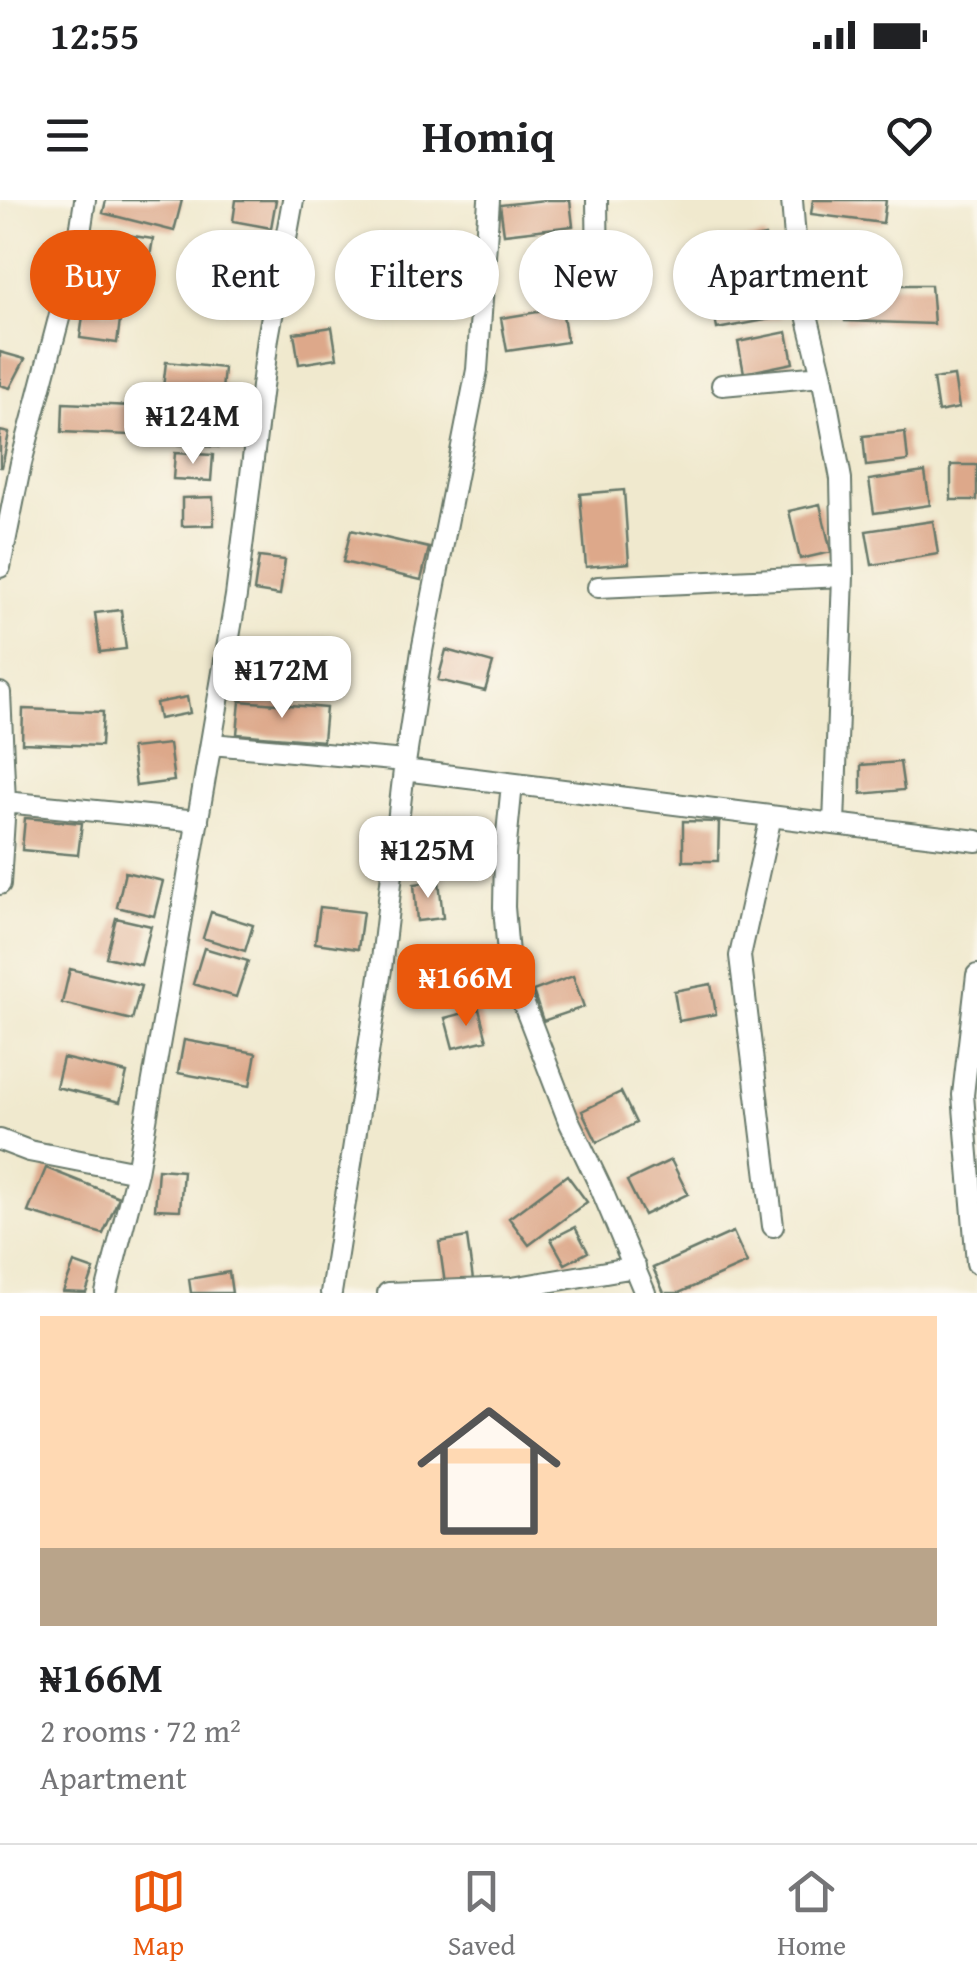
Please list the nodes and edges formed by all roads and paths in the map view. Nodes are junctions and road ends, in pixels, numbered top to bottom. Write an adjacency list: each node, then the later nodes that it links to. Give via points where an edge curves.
1 (86, 200): 11 (street)
2 (293, 200): 15 (street)
3 (489, 200): 16 (street, via 478,370)
4 (597, 200): 6 (street)
5 (792, 200): 7 (street)
6 (597, 230)
7 (794, 230)
8 (808, 320): 9 (street)
9 (822, 376): 10 (street); 12 (street, via 841,479)
10 (722, 385)
11 (0, 567)
12 (843, 576): 13 (street); 21 (street)
13 (598, 587)
14 (0, 693): 18 (street)
15 (211, 744): 16 (street); 20 (street)
16 (405, 765): 17 (street); 31 (street)
17 (512, 784): 19 (street); 29 (street, via 504,908 509,966)
18 (5, 802): 20 (street); 23 (street)
19 (771, 816): 21 (street); 27 (street, via 740,956)
20 (198, 822): 26 (street)
21 (834, 824): 22 (street)
22 (977, 841)
23 (0, 884)
24 (977, 975): 28 (street, via 964,1095)
25 (0, 1140): 26 (street)
26 (137, 1172): 30 (street)
27 (772, 1226)
28 (977, 1263)
29 (635, 1267): 32 (street, via 512,1288); 33 (street)
30 (106, 1293)
31 (331, 1293)
32 (388, 1293)
33 (646, 1293)

